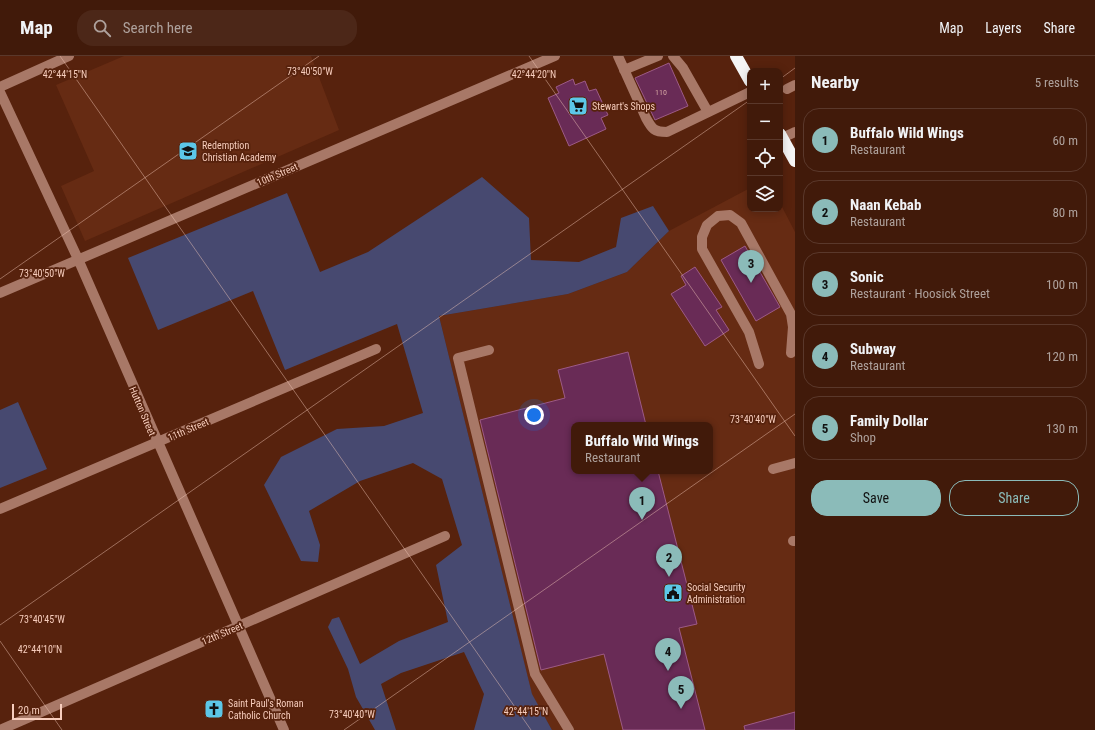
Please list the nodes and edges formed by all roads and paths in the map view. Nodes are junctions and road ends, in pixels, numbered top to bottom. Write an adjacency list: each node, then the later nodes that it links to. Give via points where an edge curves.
1 (69, 56): 9 (street)
2 (555, 56): 17 (street, 10th Street)
3 (618, 56): 7 (street)
4 (658, 56): 7 (street)
5 (673, 56): 12 (street, via 683,68)
6 (736, 56): 8 (highway)
7 (624, 70): 12 (street, via 646,118 651,127 658,132 667,132)
8 (747, 76)
9 (0, 87)
10 (0, 92): 17 (street, Hutton Street)
11 (747, 93): 12 (street)
12 (708, 112)
13 (795, 132): 14 (street)
14 (783, 135)
15 (783, 140): 16 (highway)
16 (795, 161)
17 (78, 260): 18 (street, 10th Street); 23 (street, Hutton Street)
18 (0, 293)
19 (376, 349): 23 (street, 11th Street)
20 (489, 350): 31 (street, via 458,358 535,674)
21 (792, 353): 22 (street, via 791,314 741,223 730,215 718,216 707,225 702,237 702,249 749,332)
22 (759, 364)
23 (157, 443): 26 (street, 11th Street); 28 (street, Hutton Street)
24 (795, 463): 25 (street)
25 (773, 469)
26 (0, 509)
27 (445, 536): 28 (street, 12th Street)
28 (238, 626): 29 (street, 12th Street); 30 (street, Hutton Street)
29 (0, 730)
30 (284, 730)
31 (569, 730)

